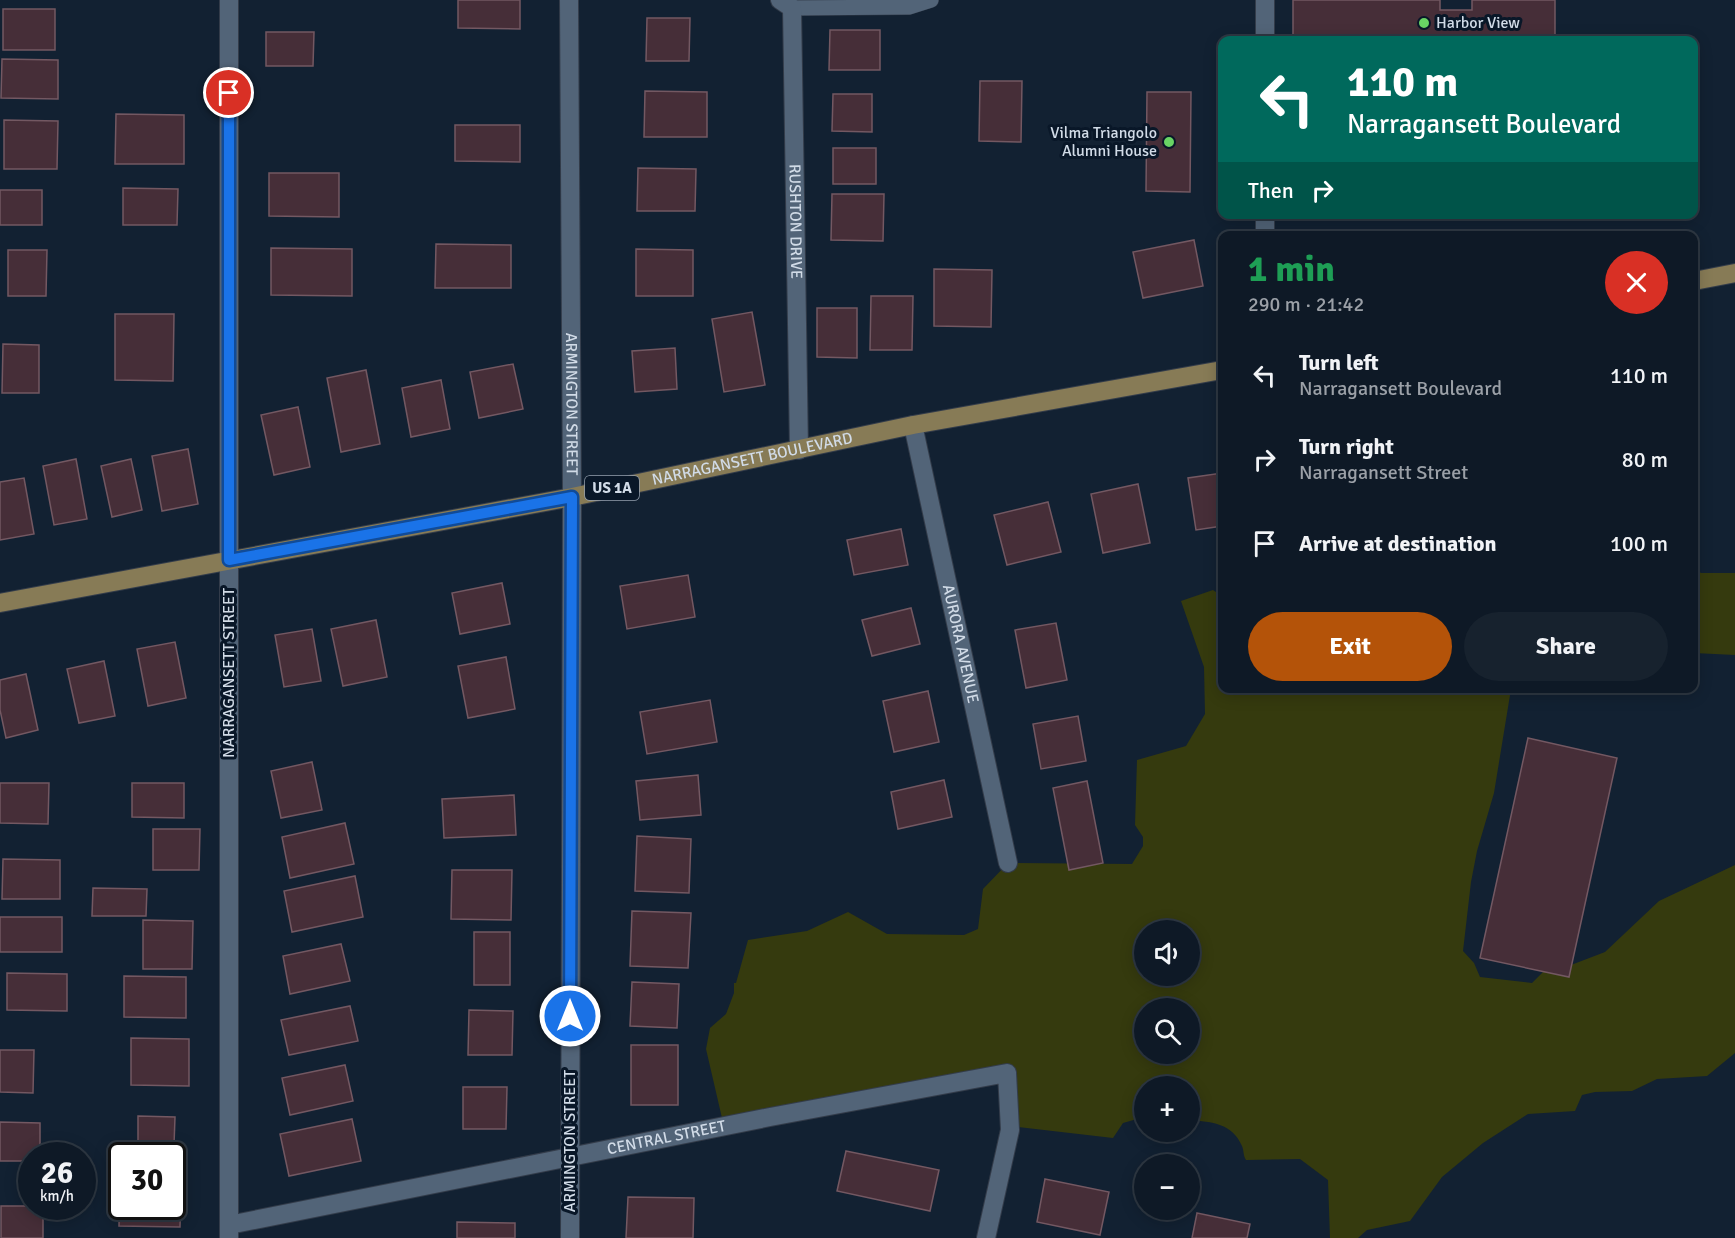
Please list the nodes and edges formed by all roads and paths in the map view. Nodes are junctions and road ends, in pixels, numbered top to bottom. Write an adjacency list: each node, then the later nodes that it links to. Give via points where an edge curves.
1 (229, 0): 13 (street, NARRAGANSETT STREET)
2 (569, 0): 12 (street, ARMINGTON STREET)
3 (931, 0): 5 (lane, via 909,7)
4 (1264, 0): 6 (street)
5 (786, 4): 11 (street, RUSHTON DRIVE)
6 (1265, 36)
7 (1735, 273): 8 (main road)
8 (1698, 280)
9 (1218, 371): 10 (main road, NARRAGANSETT BOULEVARD / US 1A)
10 (913, 425): 11 (main road, NARRAGANSETT BOULEVARD / US 1A); 15 (street, AURORA AVENUE)
11 (799, 450): 12 (main road, NARRAGANSETT BOULEVARD / US 1A)
12 (572, 497): 13 (main road, NARRAGANSETT BOULEVARD / US 1A); 16 (street, ARMINGTON STREET)
13 (229, 560): 14 (main road, NARRAGANSETT BOULEVARD / US 1A); 17 (street, NARRAGANSETT STREET)
14 (0, 603)
15 (1008, 862)
16 (570, 1157): 17 (street, CENTRAL STREET); 18 (street, ARMINGTON STREET); 19 (street, CENTRAL STREET, via 1007,1073 1010,1130)
17 (229, 1231)
18 (570, 1238)
19 (986, 1238)

